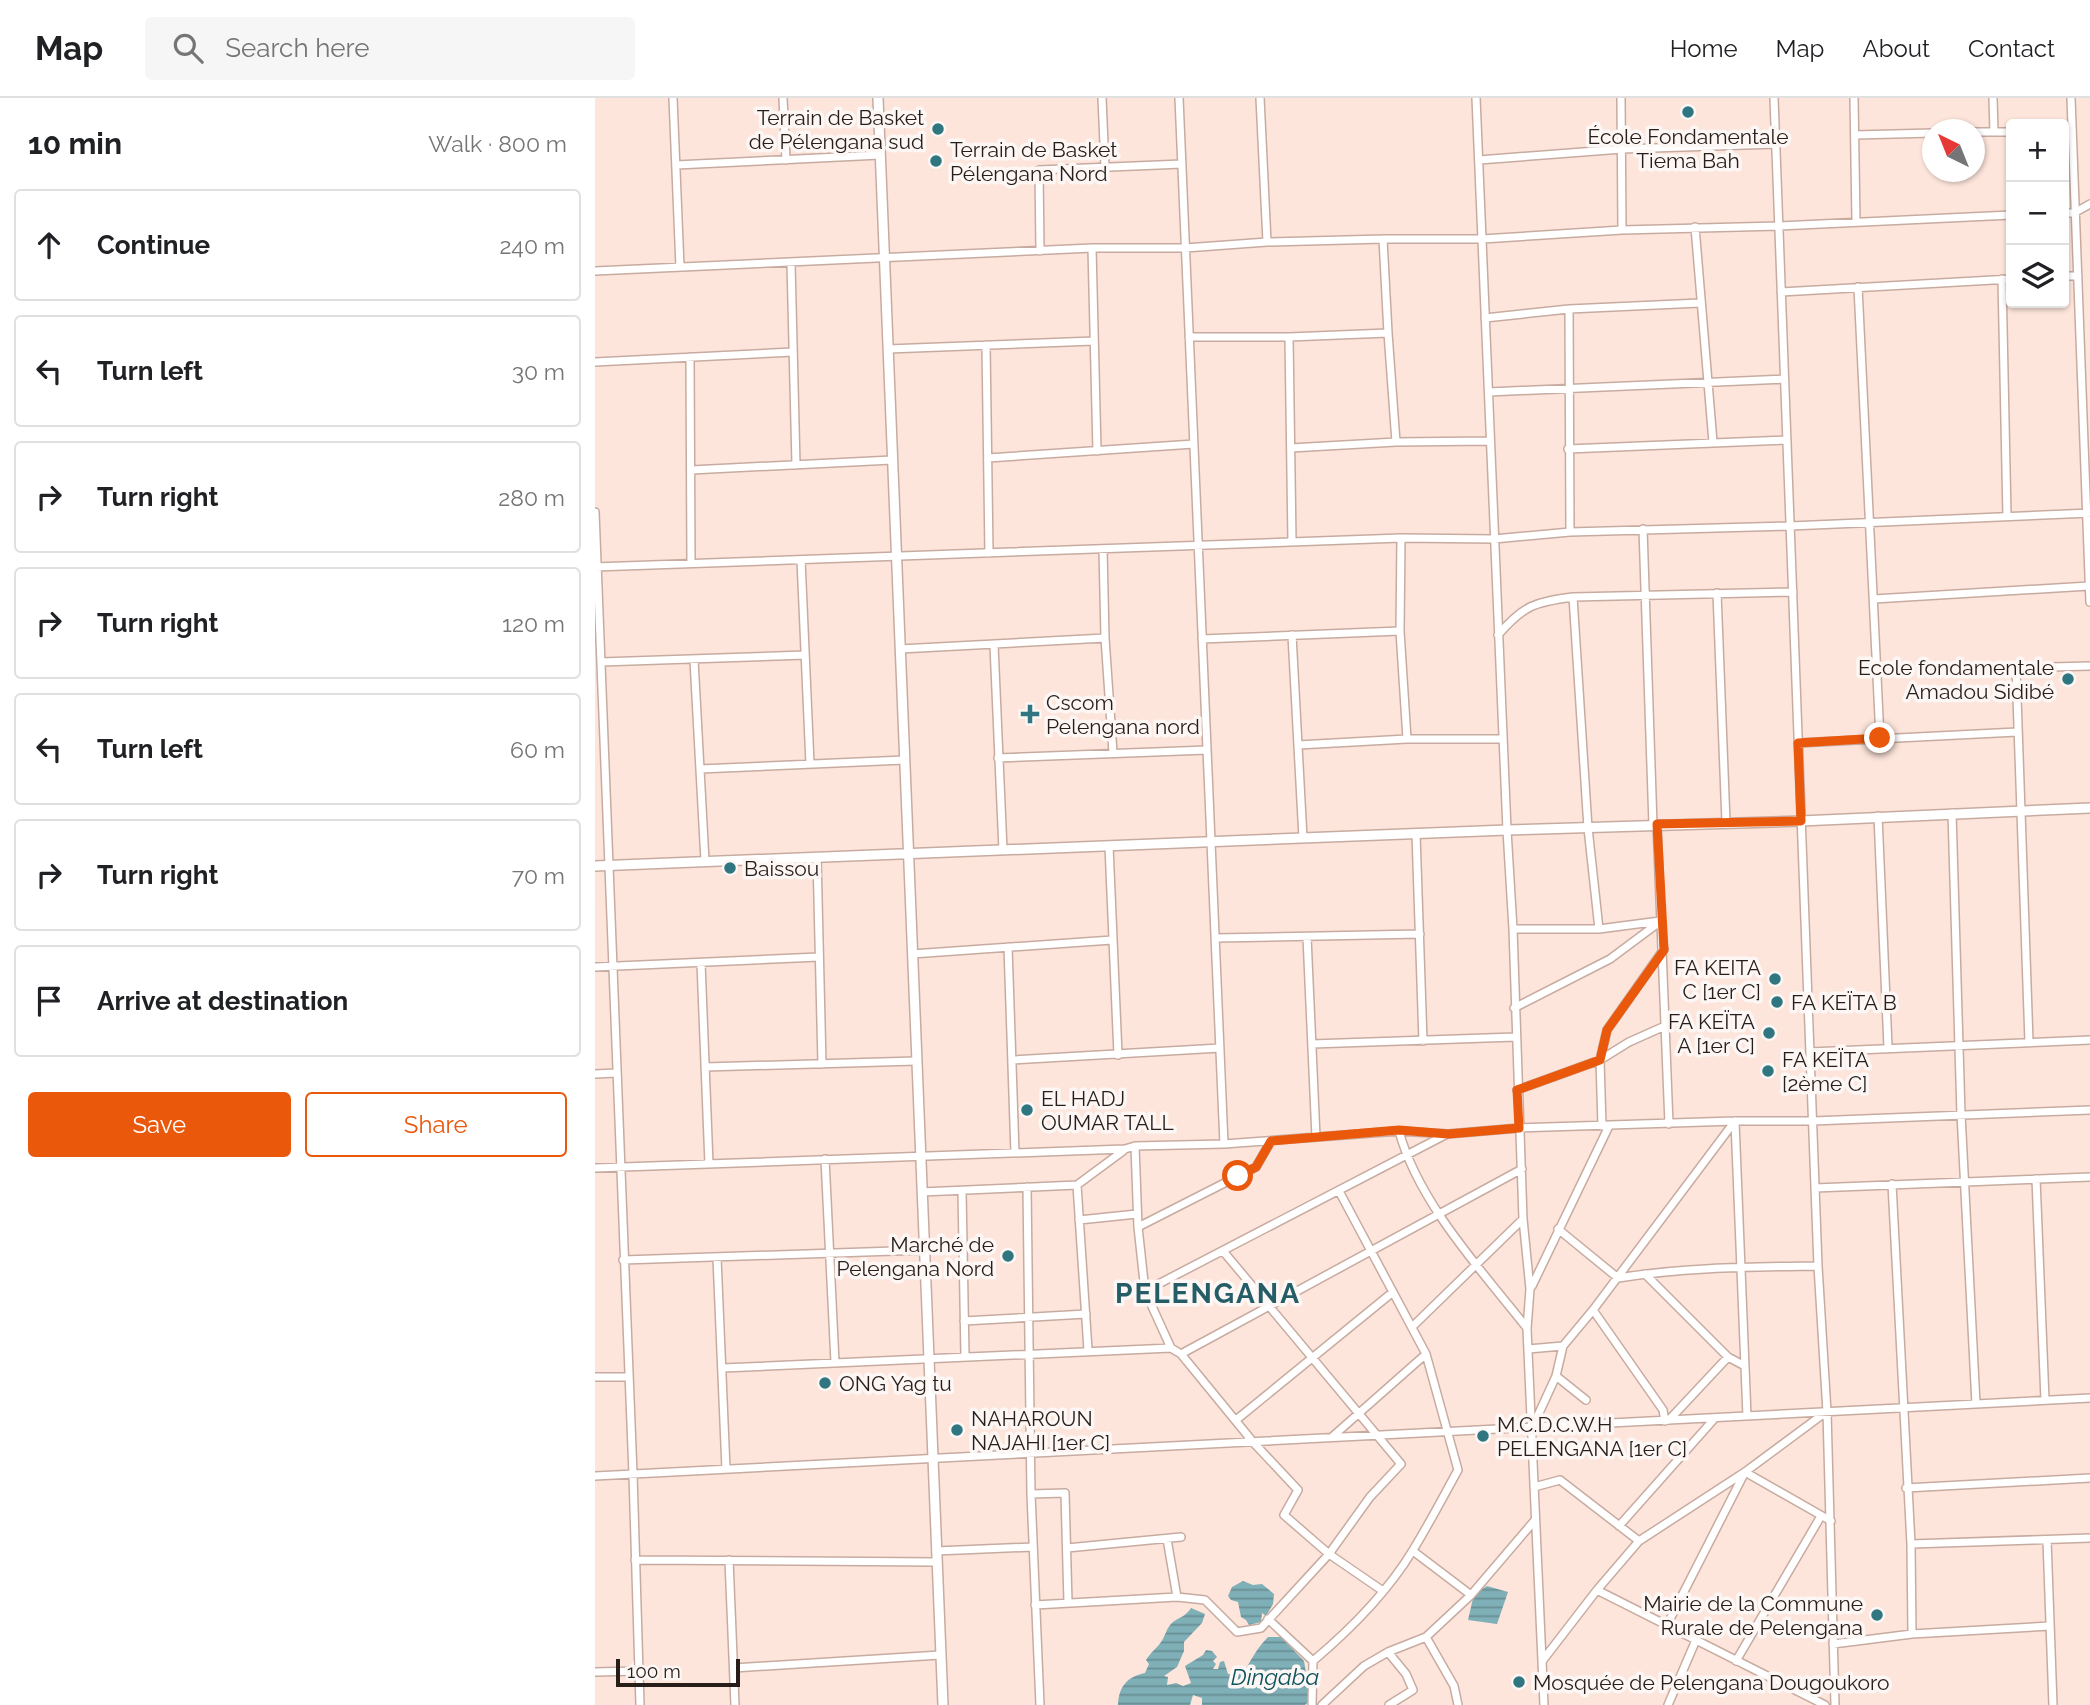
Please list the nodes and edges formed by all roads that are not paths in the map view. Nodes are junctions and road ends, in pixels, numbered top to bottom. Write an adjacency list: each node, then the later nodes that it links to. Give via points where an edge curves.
1 (673, 98): 26 (street)
2 (783, 98): 23 (street)
3 (878, 98): 22 (street)
4 (1102, 98): 27 (street)
5 (1179, 98): 25 (street)
6 (1260, 98): 38 (street)
7 (1476, 98): 24 (street)
8 (1621, 98): 21 (street)
9 (1774, 98): 19 (street)
10 (1854, 98): 18 (street)
11 (1993, 98): 15 (street)
12 (2071, 98): 13 (street)
13 (2069, 120)
14 (1985, 132): 15 (street)
15 (1994, 132): 16 (street)
16 (2006, 132)
17 (1922, 133): 18 (street)
18 (1855, 135): 32 (street)
19 (1776, 144): 21 (street); 33 (street)
20 (2069, 145): 30 (street)
21 (1622, 149): 24 (street); 35 (street)
22 (880, 156): 23 (street); 42 (street)
23 (786, 160): 26 (street)
24 (1479, 160): 37 (street)
25 (1182, 164): 27 (street); 40 (street)
26 (676, 165): 44 (street)
27 (1105, 167): 41 (street, via 1039,170)
28 (2090, 204): 30 (street)
29 (2069, 213): 30 (street)
30 (2074, 213): 47 (street)
31 (2006, 215): 32 (street)
32 (1856, 221): 33 (street)
33 (1779, 226): 34 (street); 51 (street)
34 (1695, 227): 35 (street); 52 (street)
35 (1622, 230): 37 (street)
36 (1383, 239): 37 (street); 38 (street); 55 (street)
37 (1482, 239): 54 (street)
38 (1267, 242): 40 (street)
39 (1092, 248): 40 (street); 41 (street); 58 (street)
40 (1185, 248): 56 (street)
41 (1040, 251): 42 (street)
42 (884, 259): 43 (street); 60 (street)
43 (791, 263): 44 (street); 61 (street)
44 (680, 267): 45 (street)
45 (595, 271)
46 (2069, 276): 47 (street)
47 (2078, 276): 65 (street)
48 (2002, 279): 49 (street); 50 (street); 84 (street)
49 (2006, 279)
50 (1858, 286): 51 (street); 85 (street)
51 (1781, 292): 66 (street)
52 (1700, 303): 53 (street); 67 (street)
53 (1569, 309): 54 (street); 68 (street)
54 (1486, 318): 69 (street)
55 (1388, 333): 57 (street); 72 (street)
56 (1189, 337): 57 (street); 74 (street)
57 (1289, 337): 75 (street)
58 (1094, 341): 59 (street); 77 (street)
59 (986, 345): 60 (street); 78 (street)
60 (888, 349): 79 (street)
61 (793, 352): 62 (street); 80 (street)
62 (690, 357): 63 (street); 81 (street)
63 (595, 362)
64 (2090, 376): 65 (street)
65 (2081, 377): 83 (street)
66 (1784, 379): 67 (street); 70 (street)
67 (1707, 383): 68 (street); 73 (street)
68 (1569, 387): 69 (street); 76 (street)
69 (1489, 392): 71 (street)
70 (1787, 440): 73 (street); 86 (street)
71 (1490, 441): 72 (street); 90 (street)
72 (1396, 442): 75 (street)
73 (1713, 442): 76 (street)
74 (1194, 444): 77 (street); 92 (street)
75 (1291, 448): 91 (street)
76 (1568, 449): 88 (street)
77 (1097, 451): 78 (street)
78 (988, 458): 94 (street)
79 (892, 460): 80 (street); 95 (street)
80 (796, 465): 81 (street)
81 (691, 470): 97 (street)
82 (595, 512): 98 (street)
83 (2088, 514): 84 (street); 99 (street)
84 (2007, 516): 85 (street)
85 (1871, 521): 86 (street); 104 (street)
86 (1790, 526): 87 (street); 100 (street)
87 (1643, 529): 88 (street); 102 (street)
88 (1570, 532): 90 (street)
89 (1401, 538): 90 (street); 91 (street); 106 (street)
90 (1495, 539): 108 (street)
91 (1292, 542): 92 (street)
92 (1198, 545): 93 (street); 110 (street)
93 (1103, 549): 94 (street); 109 (street)
94 (989, 553): 95 (street)
95 (896, 556): 96 (street); 112 (street)
96 (801, 559): 97 (street); 113 (street)
97 (691, 564): 98 (street)
98 (596, 567): 115 (street)
99 (2089, 586): 104 (street); 105 (street)
100 (1793, 592): 101 (street); 121 (street)
101 (1717, 593): 102 (street); 136 (street)
102 (1647, 595): 103 (street); 137 (street)
103 (1573, 597): 108 (street, via 1528,607); 138 (street)
104 (1874, 599): 118 (street)
105 (2090, 602)
106 (1400, 631): 107 (street); 119 (street)
107 (1292, 635): 110 (street); 122 (street)
108 (1499, 635): 120 (street)
109 (1105, 638): 111 (street); 124 (street)
110 (1202, 639): 123 (street)
111 (994, 645): 112 (street); 125 (street)
112 (900, 649): 126 (street)
113 (805, 655): 114 (street); 127 (street)
114 (694, 660): 115 (street); 128 (street)
115 (601, 662): 129 (street)
116 (2090, 666): 117 (street, via 2016,668)
117 (2017, 732): 118 (street); 132 (street)
118 (1880, 738): 121 (street)
119 (1407, 739): 120 (street); 122 (street)
120 (1503, 739): 139 (street)
121 (1798, 743): 135 (street)
122 (1298, 745): 141 (street)
123 (1207, 750): 124 (street); 142 (street)
124 (1113, 753): 125 (street)
125 (999, 758): 144 (street)
126 (904, 760): 127 (street); 145 (street)
127 (810, 764): 128 (street)
128 (700, 769): 147 (street)
129 (605, 773): 130 (street); 149 (street)
130 (595, 774)
131 (2090, 808): 132 (street)
132 (2021, 810): 133 (street); 169 (street)
133 (1952, 813): 134 (street); 171 (street)
134 (1878, 816): 135 (street); 172 (street)
135 (1801, 821): 136 (street); 174 (street)
136 (1726, 822): 137 (street)
137 (1655, 825): 138 (street); 150 (street)
138 (1588, 828): 139 (street); 152 (street)
139 (1507, 830): 140 (street); 151 (street)
140 (1416, 834): 141 (street); 153 (street)
141 (1303, 838): 142 (street)
142 (1211, 842): 143 (street); 155 (street)
143 (1109, 846): 144 (street); 156 (street)
144 (1003, 850): 145 (street)
145 (908, 853): 146 (street); 159 (street)
146 (817, 857): 147 (street); 160 (street)
147 (705, 861): 149 (street)
148 (595, 866): 149 (street)
149 (608, 866): 163 (street)
150 (1661, 921): 152 (street); 158 (street); 164 (street, via 1610,959)
151 (1513, 929): 152 (street); 164 (street)
152 (1599, 929)
153 (1420, 934): 154 (street); 168 (street)
154 (1307, 937): 155 (street); 170 (street)
155 (1216, 938): 173 (street)
156 (1112, 940): 157 (street); 175 (street)
157 (1008, 947): 159 (street); 176 (street)
158 (1664, 950): 165 (street); 177 (street, via 1607,1030)
159 (912, 954): 178 (street)
160 (819, 957): 161 (street); 179 (street)
161 (701, 963): 163 (street); 180 (street)
162 (595, 967): 163 (street)
163 (612, 967): 181 (street)
164 (1514, 1008): 166 (street)
165 (1665, 1026): 177 (street); 188 (street)
166 (1515, 1037): 168 (street); 183 (street)
167 (2090, 1040): 169 (street)
168 (1423, 1041): 170 (street)
169 (2029, 1042): 171 (street)
170 (1312, 1044): 193 (street)
171 (1959, 1044): 172 (street); 185 (street)
172 (1888, 1047): 174 (street)
173 (1220, 1048): 175 (street); 195 (street)
174 (1810, 1052): 187 (street)
175 (1118, 1055): 176 (street)
176 (1012, 1060): 198 (street)
177 (1600, 1060): 183 (street); 189 (street)
178 (916, 1061): 179 (street); 200 (street)
179 (821, 1064): 180 (street)
180 (705, 1067): 202 (street)
181 (616, 1073): 182 (street); 203 (street)
182 (595, 1074)
183 (1517, 1090): 190 (street)
184 (2090, 1110): 185 (street)
185 (1962, 1114): 187 (street); 208 (street)
186 (1735, 1121): 187 (street); 188 (street); 230 (street); 232 (street)
187 (1813, 1121): 212 (street)
188 (1669, 1124): 189 (street)
189 (1606, 1126): 190 (street); 221 (street)
190 (1519, 1128): 192 (street); 205 (street)
191 (1399, 1130): 192 (street); 193 (street); 199 (street)
192 (1448, 1134): 199 (street)
193 (1317, 1137): 194 (street)
194 (1271, 1141): 195 (street); 220 (street, via 1256,1167)
195 (1224, 1144): 196 (street)
196 (1135, 1146): 197 (street); 217 (street)
197 (1125, 1149): 198 (street); 210 (street)
198 (1015, 1153): 200 (street)
199 (1405, 1156): 215 (street); 216 (street)
200 (920, 1157): 201 (street); 214 (street)
201 (825, 1159): 202 (street); 225 (street)
202 (709, 1164): 203 (street)
203 (620, 1167): 204 (street); 227 (street)
204 (595, 1168)
205 (1522, 1169): 216 (street); 218 (street)
206 (2090, 1177): 207 (street)
207 (2036, 1179): 208 (street); 262 (street)
208 (1964, 1181): 209 (street); 263 (street)
209 (1892, 1184): 212 (street); 264 (street)
210 (1077, 1185): 211 (street); 219 (street)
211 (1027, 1187): 213 (street); 239 (street)
212 (1815, 1188): 229 (street)
213 (962, 1191): 214 (street); 240 (street)
214 (922, 1192): 222 (street)
215 (1339, 1192): 223 (street); 224 (street)
216 (1440, 1213): 224 (street); 228 (street)
217 (1137, 1214): 219 (street); 220 (street)
218 (1523, 1219): 228 (street); 233 (street)
219 (1079, 1220): 238 (street)
220 (1138, 1227): 234 (street)
221 (1558, 1229): 232 (street); 233 (street)
222 (924, 1250): 225 (street); 253 (street)
223 (1223, 1251): 234 (street); 236 (street)
224 (1370, 1251): 235 (street); 236 (street)
225 (829, 1253): 226 (street); 254 (street)
226 (717, 1258): 227 (street); 256 (street)
227 (624, 1260): 259 (street)
228 (1477, 1265): 241 (street); 242 (street)
229 (1818, 1266): 230 (street); 265 (street)
230 (1740, 1268): 231 (street); 255 (street)
231 (1645, 1273): 232 (street); 252 (street)
232 (1618, 1278): 237 (street)
233 (1530, 1289): 242 (street)
234 (1145, 1291): 244 (street)
235 (1393, 1292): 241 (street); 251 (street)
236 (1269, 1306): 248 (street); 251 (street)
237 (1593, 1310): 243 (street); 270 (street)
238 (1086, 1314): 239 (street); 246 (street)
239 (1029, 1317): 240 (street); 247 (street)
240 (964, 1321): 250 (street)
241 (1412, 1327): 249 (street)
242 (1527, 1328): 245 (street)
243 (1563, 1346): 245 (street); 257 (street)
244 (1171, 1348): 246 (street); 248 (street)
245 (1528, 1349): 271 (street)
246 (1088, 1350): 247 (street)
247 (1030, 1353): 250 (street); 276 (street)
248 (1181, 1354): 269 (street)
249 (1426, 1354): 266 (street); 272 (street)
250 (965, 1356): 253 (street)
251 (1311, 1357): 266 (street); 269 (street)
252 (1728, 1357): 255 (street); 270 (street)
253 (928, 1358): 254 (street); 277 (street)
254 (835, 1362): 256 (street)
255 (1743, 1365): 267 (street)
256 (723, 1368): 278 (street)
257 (1556, 1376): 261 (street); 271 (street)
258 (595, 1377): 259 (street)
259 (628, 1377): 280 (street)
260 (2090, 1398): 262 (street)
261 (1586, 1399)
262 (2045, 1400): 263 (street)
263 (1976, 1404): 264 (street)
264 (1903, 1408): 265 (street); 284 (street)
265 (1827, 1412): 267 (street); 279 (street); 288 (street)
266 (1358, 1413): 273 (street); 274 (street)
267 (1747, 1416): 268 (street)
268 (1715, 1417): 270 (street); 289 (street)
269 (1236, 1420): 275 (street)
270 (1667, 1421): 271 (street)
271 (1533, 1427): 272 (street); 283 (street)
272 (1447, 1431): 273 (street); 299 (street, via 1458,1470)
273 (1378, 1435): 274 (street); 300 (street, via 1401,1464 1370,1497)
274 (1331, 1437): 275 (street)
275 (1253, 1442): 276 (street); 300 (street, via 1297,1490 1284,1515)
276 (1031, 1453): 277 (street); 285 (street)
277 (933, 1458): 278 (street); 298 (street)
278 (726, 1469): 280 (street)
279 (1745, 1472): 286 (street); 294 (street); 311 (street)
280 (633, 1474): 281 (street); 301 (street)
281 (595, 1476)
282 (2090, 1478): 284 (street)
283 (1534, 1487): 287 (street); 289 (street, via 1560,1480)
284 (1906, 1488): 295 (street)
285 (1031, 1494): 296 (street); 297 (street, via 1065,1493)
286 (1821, 1516): 288 (street); 321 (street)
287 (1535, 1520): 306 (street); 319 (street)
288 (1831, 1521): 316 (street)
289 (1619, 1526): 294 (street)
290 (1181, 1537): 292 (street)
291 (2090, 1538): 293 (street)
292 (1167, 1539): 297 (street); 307 (street)
293 (2047, 1540): 295 (street); 312 (street)
294 (1639, 1541): 304 (street)
295 (1910, 1544): 313 (street)
296 (1033, 1547): 298 (street); 309 (street)
297 (1067, 1548): 308 (street)
298 (936, 1550): 303 (street)
299 (1413, 1551): 305 (street); 306 (street)
300 (1329, 1554): 305 (street); 310 (street)
301 (635, 1560): 302 (street); 323 (street)
302 (729, 1560): 303 (street); 322 (street)
303 (936, 1562): 318 (street)
304 (1597, 1590): 311 (street); 319 (street)
305 (1383, 1591): 320 (street, via 1350,1629)
306 (1471, 1595): 314 (street)
307 (1177, 1597): 308 (street); 310 (street, via 1205,1600 1237,1632 1261,1628)
308 (1068, 1603): 309 (street)
309 (1035, 1605): 328 (street)
310 (1268, 1619): 320 (street)
311 (1667, 1625): 315 (street)
312 (2050, 1626): 313 (street); 337 (street)
313 (1912, 1634): 316 (street)
314 (1426, 1637): 317 (street); 332 (street, via 1454,1686)
315 (1696, 1640): 321 (street); 334 (street)
316 (1833, 1644): 336 (street)
317 (1388, 1653): 330 (street, via 1364,1666); 331 (street, via 1413,1690)
318 (940, 1655): 322 (street); 327 (street)
319 (1542, 1660): 333 (street)
320 (1313, 1661): 329 (street)
321 (1736, 1661): 335 (street)
322 (734, 1668): 326 (street)
323 (639, 1671): 324 (street); 325 (street)
324 (595, 1672)
325 (640, 1705)
326 (735, 1705)
327 (943, 1705)
328 (1040, 1705)
329 (1312, 1705)
330 (1322, 1705)
331 (1389, 1705)
332 (1458, 1705)
333 (1544, 1705)
334 (1668, 1705)
335 (1825, 1705)
336 (1835, 1705)
337 (2053, 1705)

